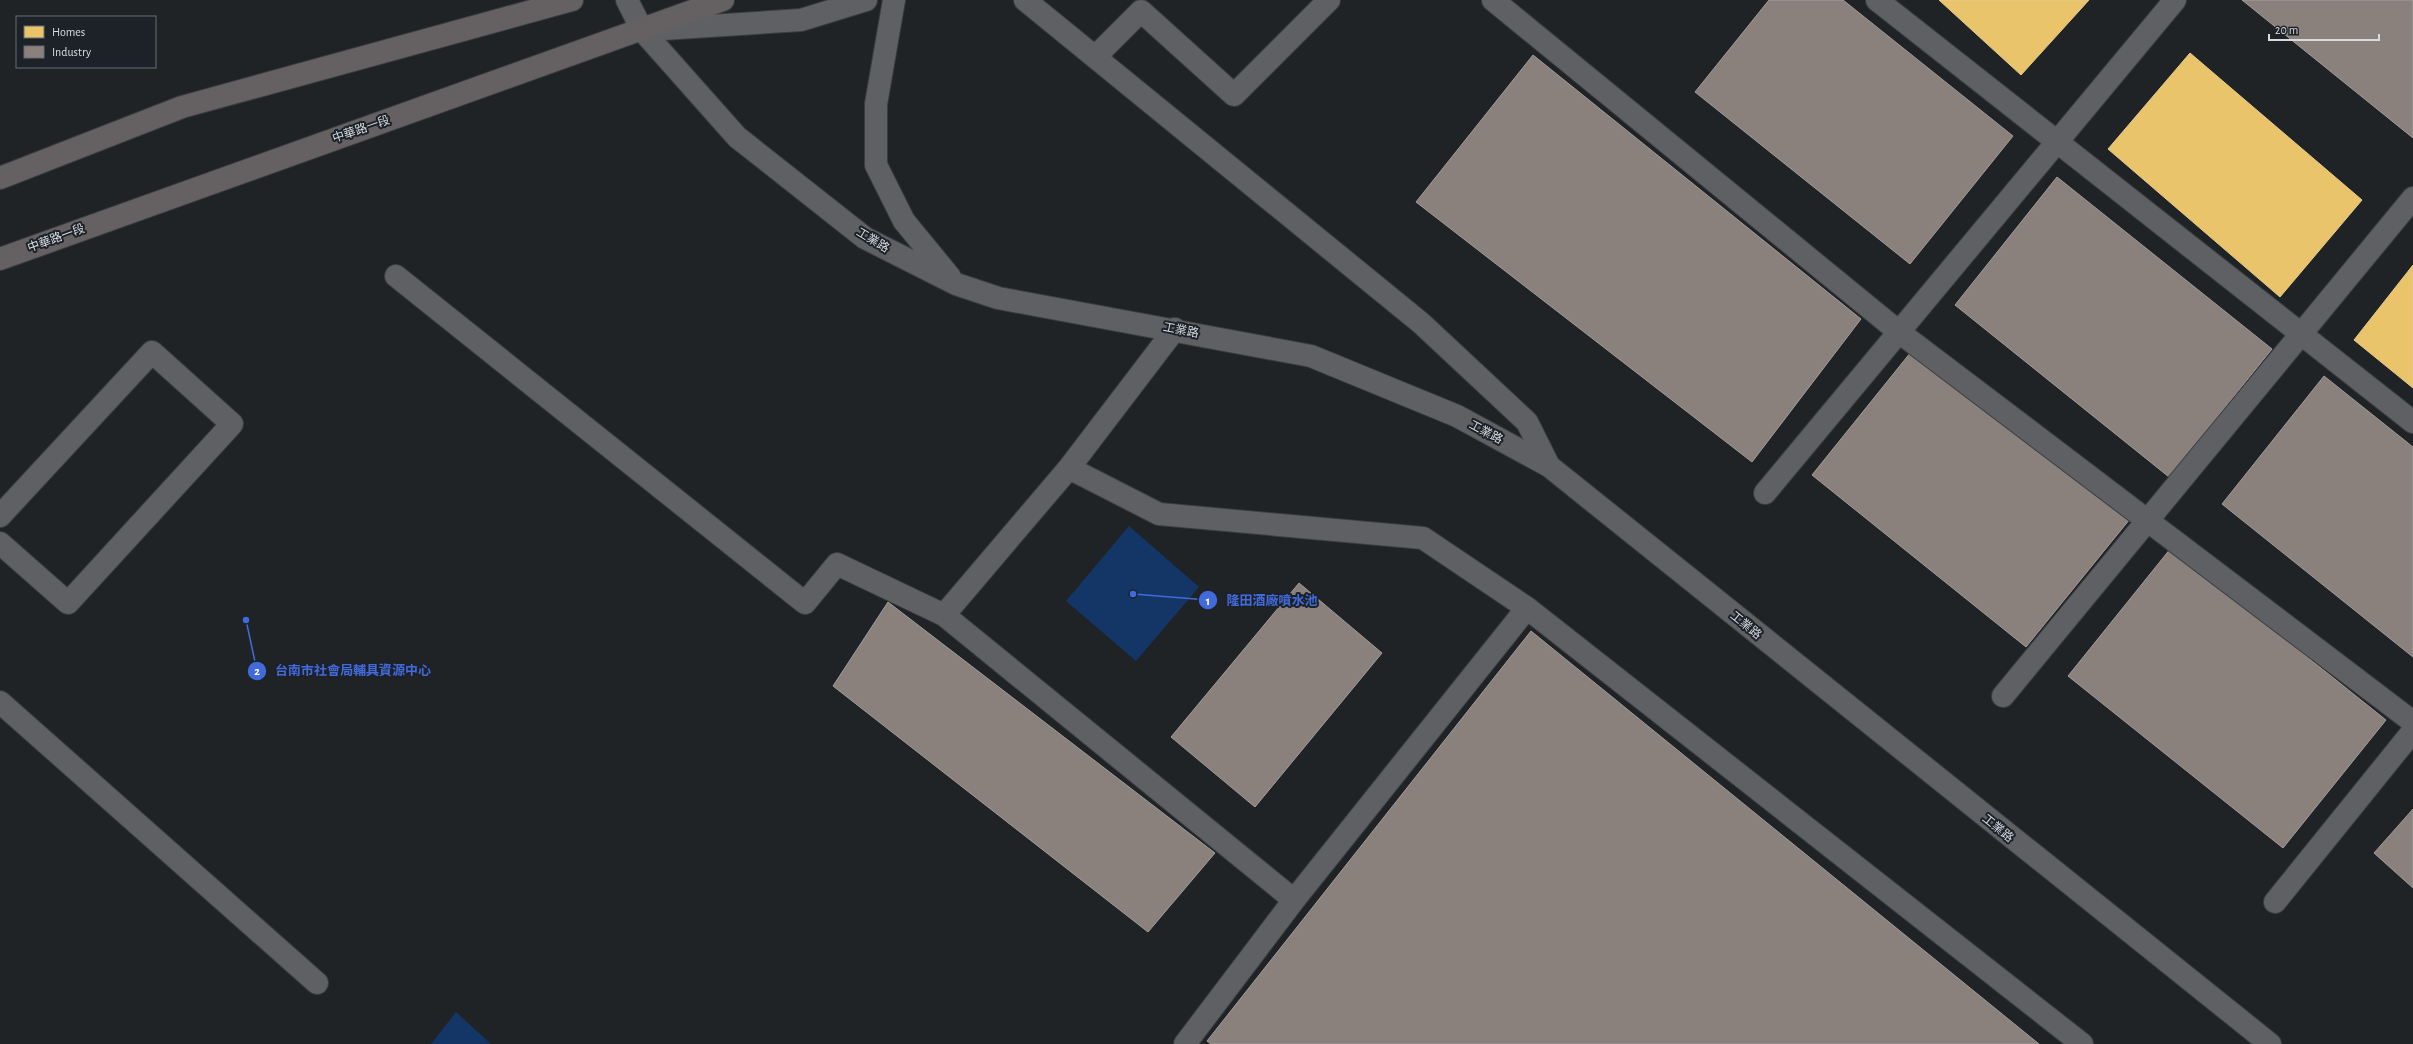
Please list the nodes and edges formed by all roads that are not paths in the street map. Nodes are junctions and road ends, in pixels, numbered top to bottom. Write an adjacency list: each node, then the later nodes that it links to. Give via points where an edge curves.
1 (572, 0): 14 (main road, via 182,107)
2 (627, 0): 11 (street, 工業路)
3 (723, 0): 11 (main road, 中華路一段)
4 (866, 0): 11 (street, via 801,20)
5 (894, 0): 18 (street, via 876,104 876,165 904,221)
6 (1025, 0): 12 (street)
7 (1330, 0): 12 (street, via 1234,95 1141,11)
8 (1493, 0): 20 (street)
9 (1877, 0): 13 (street)
10 (2175, 0): 13 (street)
11 (642, 30): 16 (main road, 中華路一段); 18 (street, 工業路, via 737,137 865,238)
12 (1095, 57): 23 (street, via 1421,323 1527,422)
13 (2057, 142): 20 (street); 21 (street)
14 (0, 178)
15 (2413, 198): 21 (street)
16 (0, 259)
17 (396, 276): 30 (street, via 805,603 837,564)
18 (956, 284): 19 (street, 工業路, via 998,298)
19 (1175, 329): 23 (street, 工業路, via 1311,356 1457,416); 24 (street)
20 (1899, 332): 25 (street); 27 (street)
21 (2302, 335): 22 (street); 27 (street)
22 (2413, 422)
23 (1549, 466): 40 (street, 工業路)
24 (1069, 468): 29 (street, via 1159,514 1423,538); 30 (street)
25 (1765, 493)
26 (0, 516): 28 (street, via 152,352 232,424 68,603)
27 (2147, 522): 31 (street); 33 (street)
28 (0, 543)
29 (1527, 608): 35 (street); 39 (street)
30 (944, 615): 35 (street)
31 (2003, 696)
32 (0, 702): 37 (street)
33 (2413, 722)
34 (2413, 731): 36 (street)
35 (1294, 900): 38 (street)
36 (2275, 902)
37 (317, 983)
38 (1186, 1044)
39 (2082, 1044)
40 (2270, 1044)

